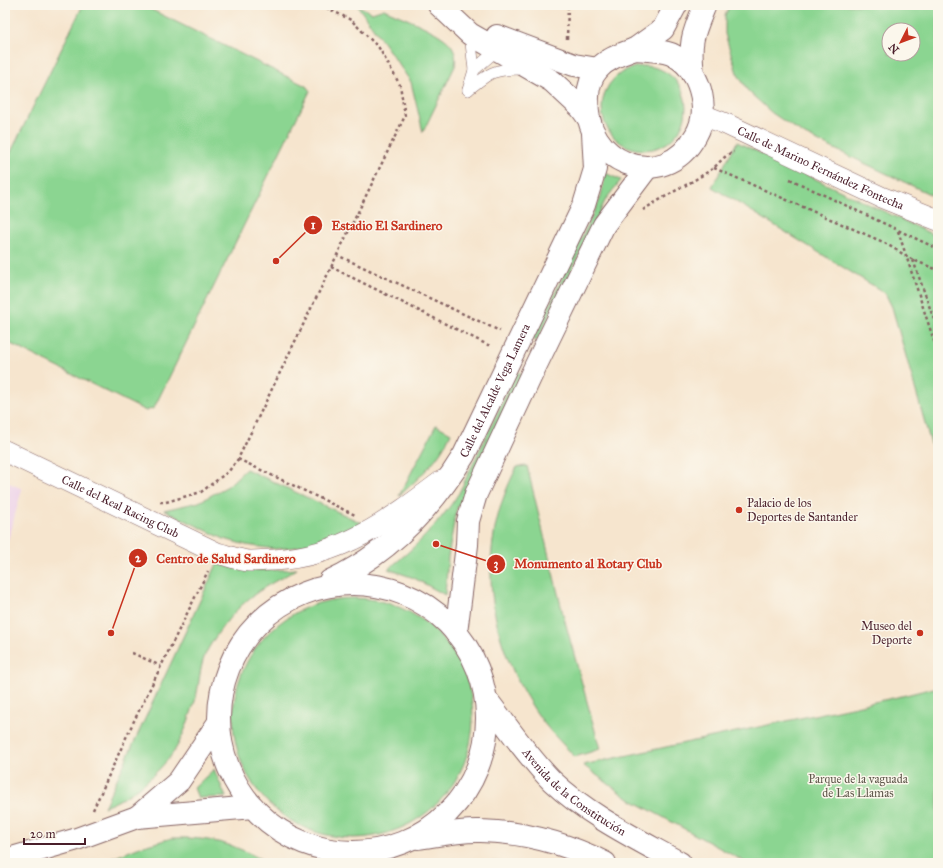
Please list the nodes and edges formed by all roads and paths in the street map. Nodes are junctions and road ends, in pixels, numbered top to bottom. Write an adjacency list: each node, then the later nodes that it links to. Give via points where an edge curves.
1 (321, 5): 24 (path, via 351,20 379,48 400,85 405,116)
2 (440, 5): 6 (main road); 7 (main road, via 492,34)
3 (568, 5): 9 (path)
4 (676, 5): 8 (main road, via 663,29)
5 (705, 5): 13 (main road, via 692,36 690,52)
6 (470, 34): 7 (main road); 12 (lane)
7 (504, 45): 9 (main road); 10 (main road); 12 (lane)
8 (635, 49): 11 (main road, via 614,57); 13 (main road, via 671,54 683,62)
9 (566, 62): 11 (main road)
10 (533, 69): 12 (lane, via 502,69 488,73 468,90); 15 (main road, via 566,94 580,108)
11 (598, 69): 15 (main road, via 591,80 588,93 587,106)
12 (474, 70)
13 (693, 74): 14 (main road, via 701,91)
14 (703, 115): 17 (main road, via 700,129 692,143 681,154 658,167); 21 (street, Calle de Marino Fernández Fontecha, via 881,197)
15 (591, 126): 17 (main road, via 605,150 613,157); 30 (main road, Calle del Alcalde Vega Lamera, via 595,169 584,205)
16 (737, 153): 18 (path, via 732,151)
17 (646, 168): 39 (main road, via 604,225 476,494 468,521)
18 (714, 168): 20 (path); 25 (path, via 883,242)
19 (785, 177): 22 (path)
20 (641, 212)
21 (938, 220)
22 (898, 231): 23 (path); 25 (path)
23 (938, 249)
24 (337, 255): 27 (path); 30 (path)
25 (906, 256): 26 (path); 31 (path)
26 (913, 260): 28 (path); 29 (path)
27 (331, 267): 30 (path, via 418,312); 33 (path)
28 (938, 270)
29 (938, 331)
30 (515, 348): 34 (main road, Calle del Alcalde Vega Lamera, via 475,434)
31 (938, 353)
32 (5, 451): 37 (street, Calle del Real Racing Club)
33 (238, 459): 35 (path, via 229,472 201,492); 36 (path)
34 (454, 472): 37 (street, Calle del Real Racing Club, via 391,519 352,541 321,553 291,559 249,561); 38 (main road, Calle del Alcalde Vega Lamera, via 410,525 371,558 356,569)
35 (159, 502)
36 (362, 518)
37 (216, 553): 41 (path)
38 (311, 590): 39 (main road, via 350,584 390,589 426,606 443,618); 43 (main road, via 273,610 243,641 224,679)
39 (456, 633): 42 (main road, via 477,667)
40 (132, 652): 41 (path)
41 (161, 666): 45 (path)
42 (487, 700): 47 (main road, via 484,746 479,766 470,784 445,816 430,829); 50 (main road, Avenida de la Constitución, via 542,771 561,789 606,821)
43 (219, 722): 44 (main road, via 228,768); 46 (main road, via 178,781)
44 (253, 807): 46 (main road); 47 (main road, via 283,832 324,849 356,852 376,850)
45 (90, 817)
46 (137, 817): 48 (main road, via 74,840)
47 (412, 839): 49 (main road, via 480,831 504,833 566,846)
48 (5, 860)
49 (605, 863)
50 (680, 863)

